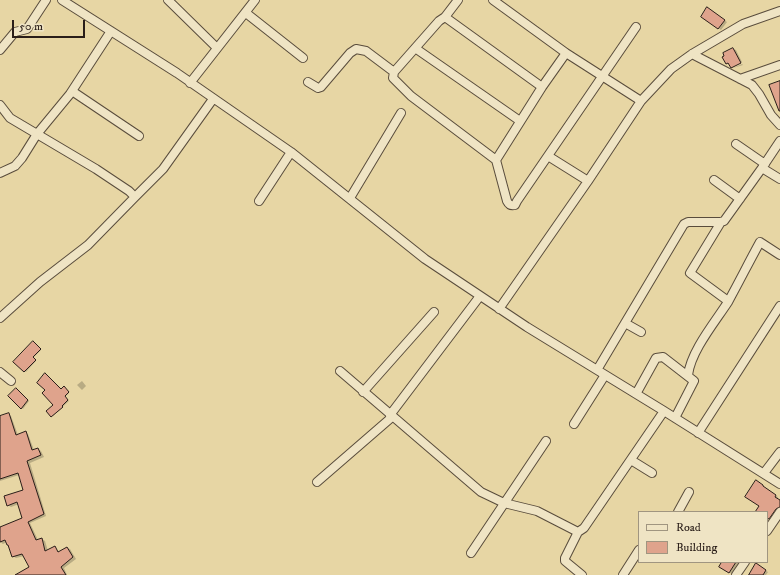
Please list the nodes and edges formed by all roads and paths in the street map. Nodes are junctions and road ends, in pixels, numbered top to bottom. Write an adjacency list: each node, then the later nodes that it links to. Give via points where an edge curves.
1 (46, 0): 14 (street, via 27,29 15,32)
2 (62, 0): 11 (street)
3 (168, 0): 12 (street)
4 (255, 0): 7 (street)
5 (458, 0): 9 (street)
6 (493, 0): 15 (street)
7 (246, 12): 12 (street); 17 (street)
8 (780, 12): 16 (street, via 743,24)
9 (446, 17): 13 (street, via 439,21); 24 (street)
10 (636, 27): 20 (street)
11 (111, 31): 23 (street); 25 (street)
12 (217, 48): 23 (street)
13 (415, 48): 19 (street); 32 (street)
14 (0, 50)
15 (566, 53): 20 (street); 24 (street)
16 (692, 54): 21 (street); 27 (street, via 671,69)
17 (303, 58)
18 (780, 65): 21 (street)
19 (394, 72): 22 (street, via 366,51 356,49 321,87 318,88); 40 (street, via 393,78 411,96)
20 (604, 76): 27 (street); 39 (street)
21 (740, 79): 31 (street, via 755,89)
22 (308, 82)
23 (190, 83): 26 (street)
24 (542, 87): 32 (street)
25 (72, 91): 34 (street); 35 (street)
26 (213, 99): 38 (street); 46 (street, via 163,169)
27 (641, 101): 45 (street)
28 (0, 105): 34 (street, via 10,118)
29 (780, 111): 31 (street)
30 (401, 113): 47 (street)
31 (771, 114): 33 (street)
32 (520, 121): 40 (street)
33 (780, 125)
34 (38, 134): 42 (street, via 22,158 14,166); 46 (street, via 96,169)
35 (139, 136)
36 (780, 140): 41 (street)
37 (736, 144): 41 (street)
38 (291, 152): 47 (street); 49 (street)
39 (548, 156): 40 (street, via 515,205 507,201); 45 (street)
40 (496, 160)
41 (764, 166): 43 (street); 48 (street)
42 (0, 173)
43 (780, 179)
44 (714, 180): 48 (street)
45 (588, 181): 55 (street)
46 (135, 197): 57 (street, via 88,245 40,282)
47 (350, 198): 52 (street, via 401,241)
48 (740, 199): 50 (street, via 727,218)
49 (259, 201)
50 (721, 222): 53 (street, via 690,273); 58 (street, via 686,223)
51 (780, 255): 53 (street, via 760,242)
52 (480, 296): 55 (street); 69 (street)
53 (728, 301): 64 (street, via 700,344)
54 (780, 306): 72 (street)
55 (499, 309): 60 (street)
56 (434, 312): 66 (street)
57 (0, 318)
58 (625, 323): 59 (street); 60 (street)
59 (641, 332)
60 (597, 370): 63 (street)
61 (0, 372): 65 (street)
62 (340, 372): 66 (street)
63 (605, 375): 67 (street); 71 (street)
64 (688, 375): 67 (street, via 663,357 657,357); 70 (street, via 694,381)
65 (11, 381)
66 (362, 392): 69 (street)
67 (636, 394): 68 (street)
68 (664, 411): 70 (street); 75 (street)
69 (391, 416): 78 (street); 81 (street, via 481,492)
70 (675, 418): 72 (street)
71 (574, 424)
72 (698, 433): 77 (street)
73 (546, 441): 81 (street)
74 (780, 452): 77 (street)
75 (631, 460): 76 (street); 85 (street, via 584,528)
76 (652, 473)
77 (764, 473): 79 (street)
78 (317, 482)
79 (780, 484)
80 (688, 492): 82 (street)
81 (504, 503): 85 (street, via 537,512); 87 (street)
82 (678, 511)
83 (780, 512): 84 (street)
84 (768, 530)
85 (578, 532): 89 (street, via 565,561)
86 (638, 552): 90 (street)
87 (471, 553)
88 (744, 563): 91 (street)
89 (582, 575)
90 (623, 575)
91 (736, 575)

